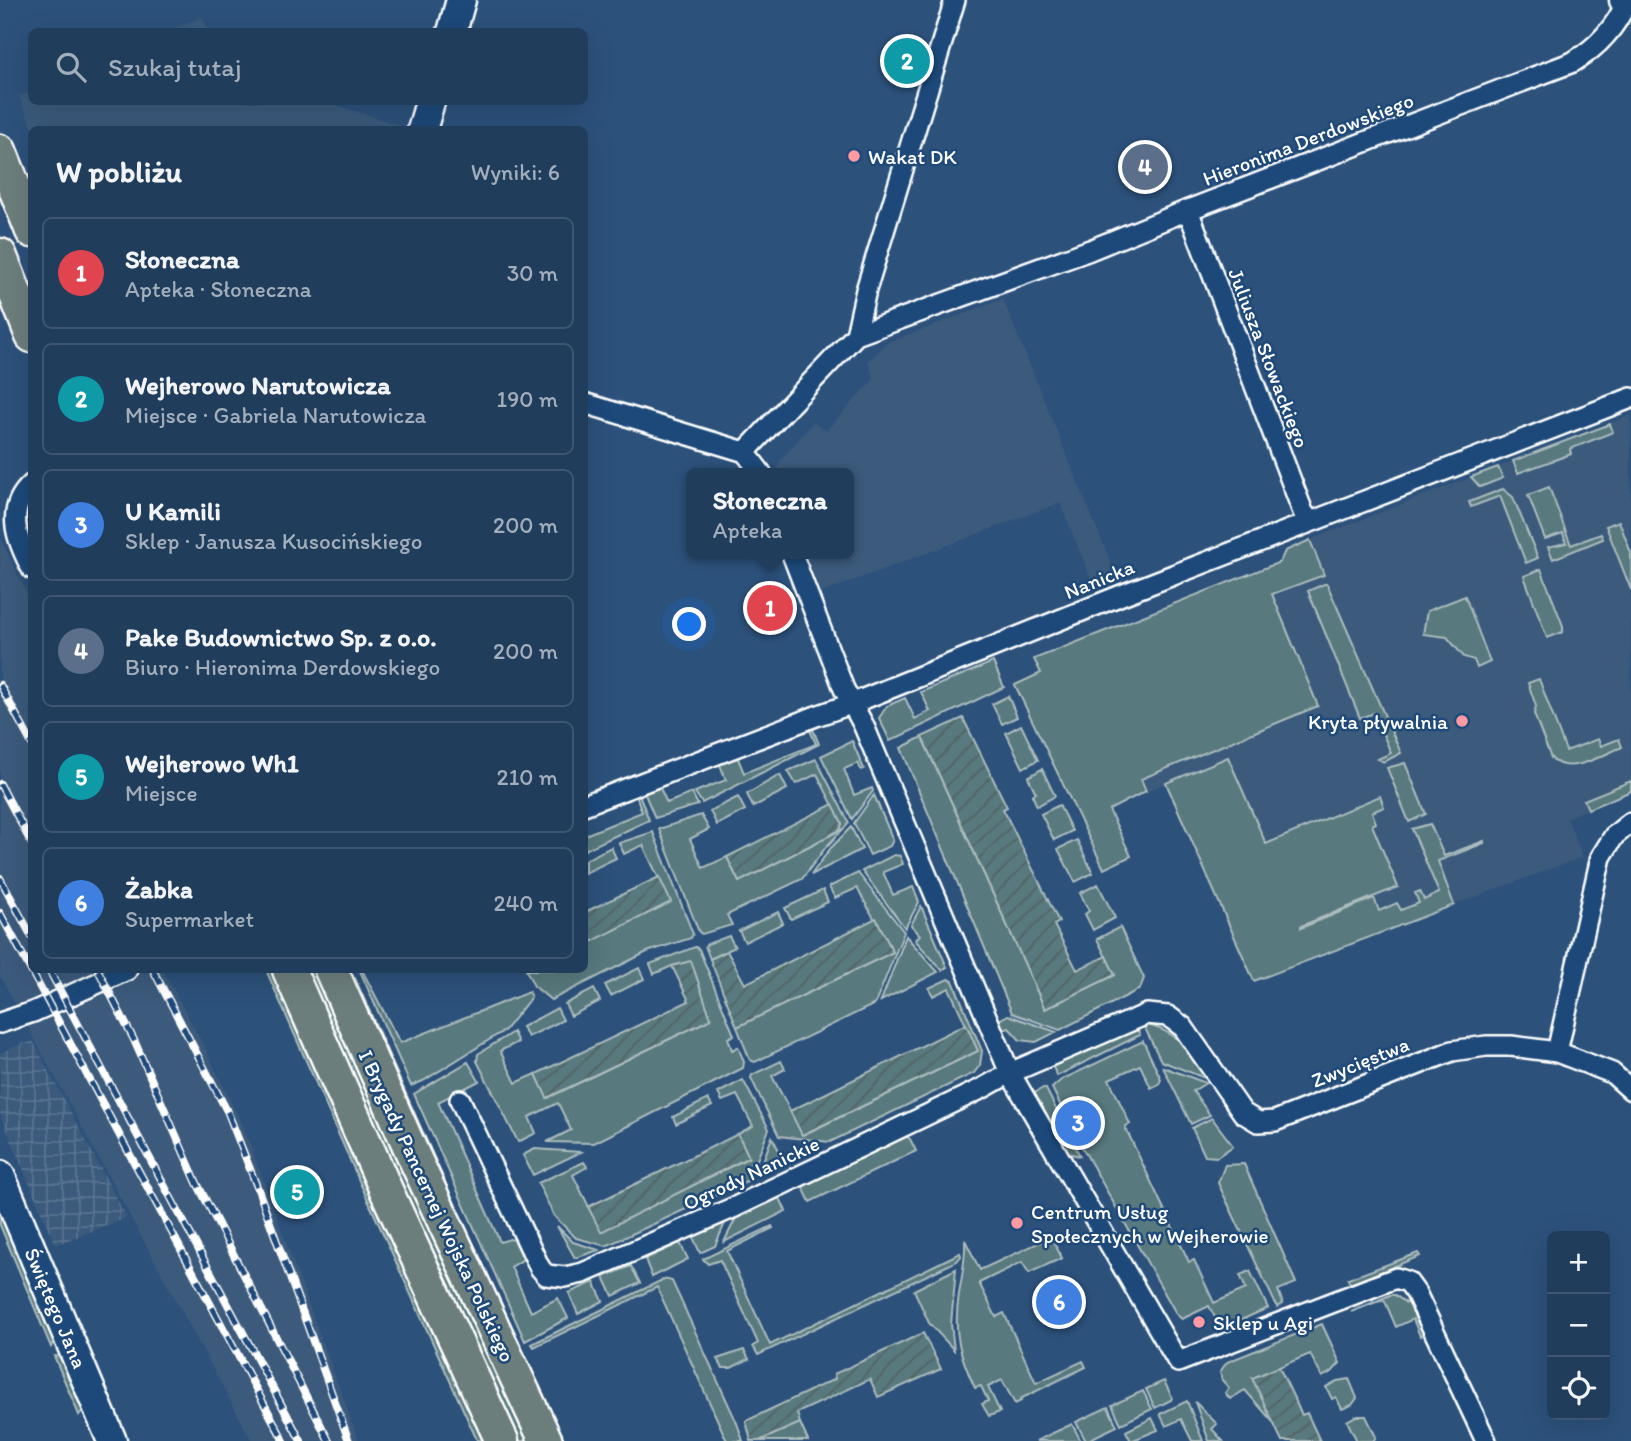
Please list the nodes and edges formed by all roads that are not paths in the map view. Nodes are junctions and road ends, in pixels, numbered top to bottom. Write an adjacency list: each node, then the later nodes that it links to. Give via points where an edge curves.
1 (461, 0): 4 (street)
2 (954, 0): 12 (street)
3 (1627, 0): 8 (street, Hieronima Derdowskiego, via 1603,39 1571,62)
4 (453, 28)
5 (429, 105): 6 (street)
6 (423, 126)
7 (0, 151): 9 (main road)
8 (1188, 210): 12 (street, Hieronima Derdowskiego); 18 (street, Juliusza Słowackiego)
9 (28, 220)
10 (0, 255): 11 (main road)
11 (28, 326)
12 (856, 335): 15 (street, Hieronima Derdowskiego)
13 (1631, 398): 18 (street, Nanicka)
14 (588, 404): 15 (street)
15 (745, 452): 16 (street)
16 (757, 468)
17 (28, 489): 20 (street, via 14,523)
18 (1310, 521): 21 (street, Nanicka)
19 (794, 559): 21 (street)
20 (28, 561)
21 (851, 705): 22 (street, Nanicka); 30 (street)
22 (588, 803)
23 (1631, 822): 29 (street, via 1601,856)
24 (120, 973): 28 (street)
25 (290, 973): 35 (main road, I Brygady Pancernej Wojska Polskiego)
26 (332, 973): 36 (main road, I Brygady Pancernej Wojska Polskiego)
27 (1147, 1014): 29 (street, Zwycięstwa, via 1168,1016 1184,1027 1243,1113 1258,1122 1275,1121 1452,1051 1511,1046); 30 (street, Ogrody Nanickie)
28 (0, 1023)
29 (1557, 1052): 31 (street, Zwycięstwa, via 1612,1073)
30 (1010, 1073): 32 (street, Ogrody Nanickie, via 735,1207 565,1277 547,1275 540,1268); 37 (street, via 1178,1362 1395,1278 1408,1282 1416,1293)
31 (1631, 1090)
32 (460, 1100)
33 (0, 1175): 34 (street, Świętego Jana)
34 (111, 1441)
35 (502, 1441)
36 (546, 1441)
37 (1486, 1441)

